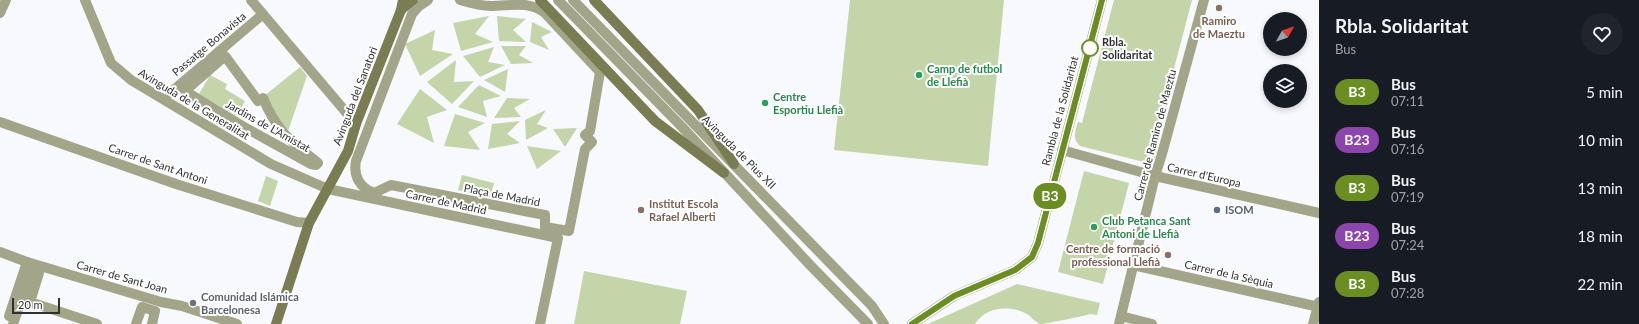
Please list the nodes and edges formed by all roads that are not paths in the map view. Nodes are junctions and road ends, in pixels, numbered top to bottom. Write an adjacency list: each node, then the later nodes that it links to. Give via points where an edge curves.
1 (6, 0): 14 (street)
2 (85, 0): 24 (street, Avinguda de la Generalitat, via 111,63 131,80 271,164)
3 (251, 0): 15 (street)
4 (413, 0): 13 (street, Avinguda del Sanatori)
5 (428, 0): 6 (street, Plaça de Madrid, via 414,11 407,29 356,161 355,172 358,180 374,193 391,185 545,215 545,227 569,231 585,149 592,142 585,135 590,131 600,72 545,14 535,7 518,4 487,6)
6 (460, 0)
7 (540, 0): 22 (street, via 655,121)
8 (558, 0): 22 (street, Avinguda de Pius XII)
9 (573, 0): 21 (street, Avinguda de Pius XII)
10 (594, 0): 21 (street, via 698,110)
11 (1102, 0): 20 (street, Rambla de la Solidaritat)
12 (1204, 0): 23 (street, Carrer de Ramiro de Maeztu)
13 (402, 5): 19 (street, Avinguda del Sanatori)
14 (0, 13)
15 (263, 14): 17 (street, Passatge Bonavista); 19 (street)
16 (225, 56): 16 (street, Jardins de L'Amistat, via 185,91 244,127 316,165 318,163 286,137 263,98 258,102)
17 (170, 93)
18 (0, 122): 26 (street, Carrer de Sant Antoni, via 176,184 297,222)
19 (356, 124): 24 (street, Avinguda del Sanatori, via 348,151)
20 (1062, 150): 23 (street, Carrer d'Europa); 42 (street, Rambla de la Solidaritat, via 1032,257 1015,270 954,296)
21 (734, 164): 41 (street, Avinguda de Pius XII, via 872,306)
22 (724, 173): 40 (street, Avinguda de Pius XII)
23 (1155, 176): 25 (street, Carrer d'Europa); 29 (street, Carrer de Ramiro de Maeztu)
24 (328, 189): 26 (street, Avinguda del Sanatori); 39 (street, Carrer de Madrid, via 558,238)
25 (1319, 213)
26 (309, 223): 38 (street, Avinguda del Sanatori)
27 (0, 252): 28 (street, Carrer de Sant Joan)
28 (27, 262): 32 (street); 37 (street, Carrer de Sant Joan)
29 (1133, 265): 30 (street, Carrer de la Sèquia); 31 (street, Carrer de Ramiro de Maeztu)
30 (1319, 305): 44 (street)
31 (1120, 320): 43 (street)
32 (6, 324)
33 (13, 324): 34 (street, via 32,271 39,273 30,302)
34 (97, 324)
35 (136, 324): 36 (street, via 142,307 155,311)
36 (152, 324)
37 (237, 324)
38 (276, 324)
39 (540, 324)
40 (868, 324)
41 (884, 324)
42 (912, 324)
43 (1152, 324)
44 (1313, 324)

